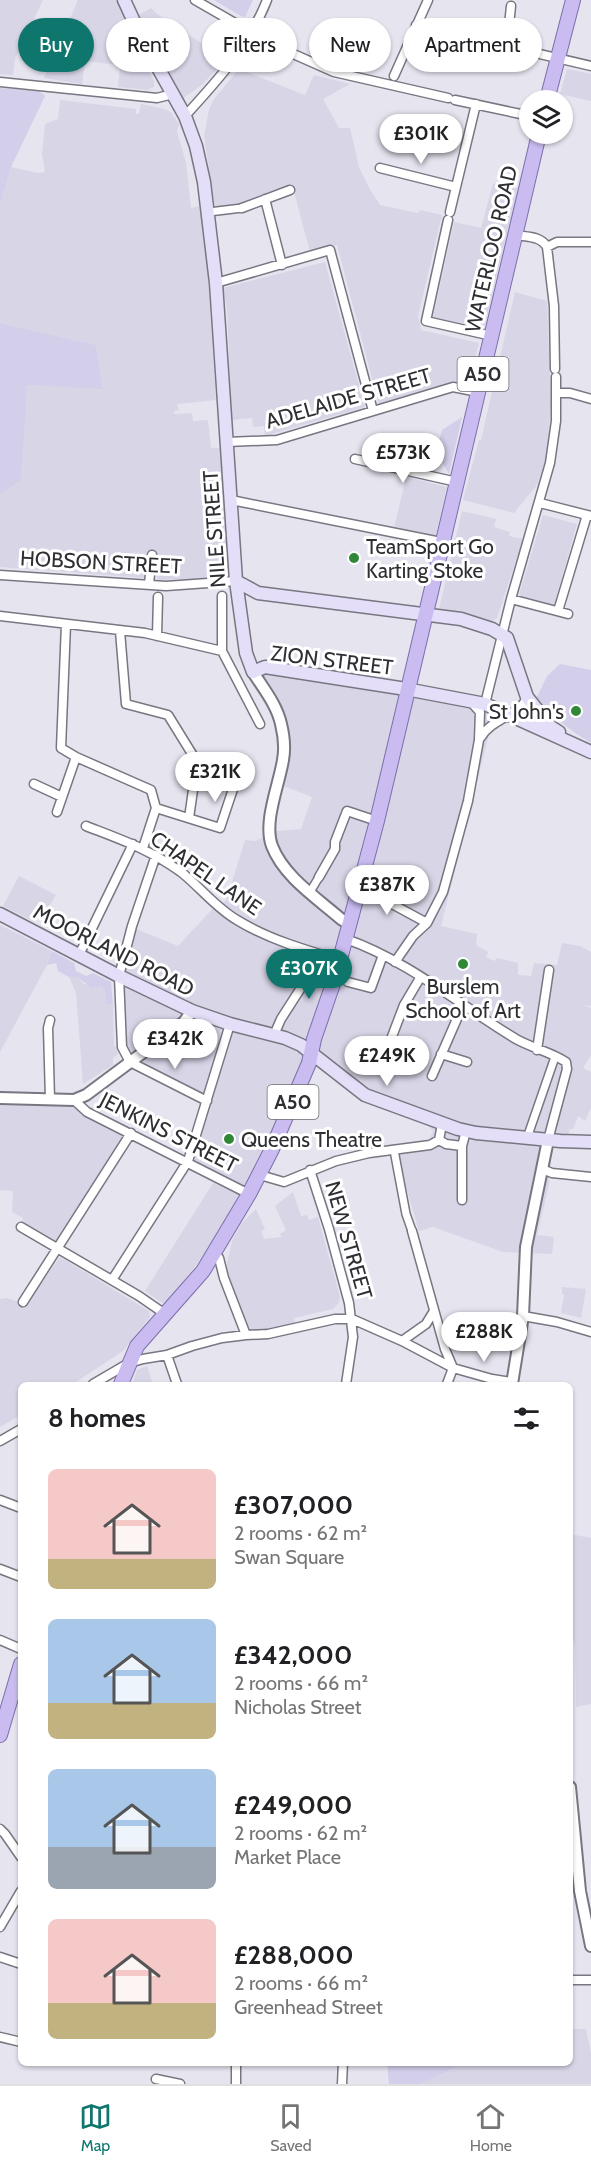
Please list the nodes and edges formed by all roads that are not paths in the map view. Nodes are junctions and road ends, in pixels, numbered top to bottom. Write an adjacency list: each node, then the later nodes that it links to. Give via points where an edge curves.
1 (123, 0): 20 (main road, NILE STREET)
2 (195, 0): 7 (street)
3 (267, 0): 8 (street)
4 (428, 0): 9 (street)
5 (573, 0): 14 (main road)
6 (511, 6): 10 (street)
7 (226, 18)
8 (259, 18)
9 (419, 18)
10 (510, 18)
11 (542, 54): 14 (street)
12 (403, 55): 17 (street)
13 (297, 56): 17 (street, via 334,72)
14 (558, 58): 15 (street); 19 (main road)
15 (591, 66)
16 (225, 72): 23 (street)
17 (392, 80): 21 (street)
18 (0, 82): 20 (street, via 157,98)
19 (550, 90)
20 (173, 94): 23 (main road, NILE STREET)
21 (476, 105): 22 (street); 26 (street)
22 (519, 114)
23 (185, 116): 30 (main road, NILE STREET, via 196,146)
24 (537, 144): 31 (main road, WATERLOO ROAD / A50)
25 (380, 168): 26 (street)
26 (456, 187): 36 (street, via 426,321)
27 (290, 190): 28 (street)
28 (265, 199): 29 (street); 34 (street)
29 (242, 208): 30 (street)
30 (208, 212): 35 (main road, NILE STREET)
31 (516, 235): 33 (street, via 538,238); 36 (main road, WATERLOO ROAD / A50)
32 (591, 242): 33 (street)
33 (547, 247): 38 (street, via 554,306)
34 (282, 264): 35 (street); 40 (street, via 330,250)
35 (216, 283): 41 (main road, NILE STREET)
36 (492, 336): 37 (main road, WATERLOO ROAD / A50)
37 (478, 392): 40 (street, ADELAIDE STREET, via 453,387); 43 (main road, WATERLOO ROAD / A50)
38 (556, 393): 39 (street); 45 (street, via 554,446)
39 (591, 399)
40 (373, 411): 41 (street, ADELAIDE STREET, via 277,440)
41 (227, 442): 44 (main road, NILE STREET)
42 (355, 459): 43 (street)
43 (457, 482): 47 (main road, WATERLOO ROAD / A50)
44 (231, 500): 47 (street); 50 (main road, NILE STREET)
45 (540, 504): 46 (street); 55 (street)
46 (589, 516): 57 (street)
47 (441, 542): 58 (main road, WATERLOO ROAD / A50)
48 (152, 555): 51 (street)
49 (0, 575): 51 (street, HOBSON STREET)
50 (236, 581): 51 (street, HOBSON STREET); 52 (main road); 56 (main road, NILE STREET)
51 (149, 584)
52 (258, 594): 56 (main road); 58 (main road)
53 (222, 596): 65 (street)
54 (158, 597): 64 (street)
55 (511, 599): 57 (street); 63 (street)
56 (239, 603): 66 (main road, NILE STREET, via 246,653)
57 (558, 611): 59 (street)
58 (425, 614): 63 (main road, via 460,619); 67 (main road, WATERLOO ROAD / A50)
59 (568, 614)
60 (0, 616): 61 (street)
61 (66, 624): 62 (street); 76 (street, via 61,748)
62 (120, 631): 64 (street); 82 (street, via 126,704 168,715 197,762)
63 (503, 635): 68 (main road, via 510,644); 70 (street)
64 (157, 636): 65 (street)
65 (222, 651): 72 (street)
66 (253, 672): 67 (main road, ZION STREET, via 265,667); 90 (street, NILE STREET, via 281,722 284,750 270,824 271,844 290,874)
67 (406, 689): 69 (main road, ZION STREET); 83 (main road, A50)
68 (527, 697): 71 (street, via 522,707); 74 (main road, via 551,727)
69 (472, 703): 70 (main road, ZION STREET); 73 (street, via 480,712)
70 (485, 704): 71 (main road, ZION STREET)
71 (509, 714): 73 (street, via 490,725); 74 (main road, ZION STREET)
72 (260, 723)
73 (479, 740): 92 (street, via 468,801 443,892)
74 (578, 745): 75 (main road)
75 (591, 752)
76 (76, 757): 79 (street); 80 (street, via 151,790)
77 (33, 784): 79 (street)
78 (234, 786): 82 (street, via 220,828)
79 (62, 797): 81 (street)
80 (156, 808): 82 (street); 86 (street)
81 (57, 812)
82 (189, 818)
83 (376, 821): 88 (street, via 347,811 335,849); 89 (main road, A50)
84 (86, 826): 85 (street, CHAPEL LANE)
85 (133, 844): 86 (street, CHAPEL LANE); 95 (street)
86 (143, 848): 87 (street, CHAPEL LANE)
87 (156, 855): 96 (street, CHAPEL LANE, via 234,919 262,934); 101 (street)
88 (319, 877): 90 (street)
89 (359, 886): 92 (street); 93 (main road, A50)
90 (310, 892): 93 (street, NILE STREET)
91 (0, 914): 95 (main road, MOORLAND ROAD)
92 (427, 923): 99 (street)
93 (349, 924): 94 (main road, A50)
94 (346, 939): 97 (street); 98 (main road, A50)
95 (79, 955): 101 (main road, MOORLAND ROAD)
96 (322, 955): 98 (street, CHAPEL LANE); 108 (street)
97 (383, 955): 99 (street); 103 (street, via 371,988)
98 (340, 960): 103 (main road, A50)
99 (395, 962): 102 (street)
100 (546, 973): 110 (street)
101 (119, 976): 105 (main road, MOORLAND ROAD); 114 (street, via 123,1051)
102 (420, 978): 104 (street); 109 (street, via 404,1005)
103 (342, 980): 111 (main road, A50, via 314,1039)
104 (463, 1005): 110 (street); 112 (street)
105 (192, 1011): 107 (main road, MOORLAND ROAD); 114 (street, via 184,1022)
106 (50, 1020): 118 (street)
107 (230, 1024): 108 (main road, MOORLAND ROAD); 120 (street)
108 (274, 1035): 111 (main road, MOORLAND ROAD, via 301,1045)
109 (388, 1047)
110 (537, 1050): 113 (street)
111 (312, 1054): 121 (main road, MOORLAND ROAD, via 360,1092); 133 (main road, A50)
112 (441, 1054): 115 (street); 116 (street)
113 (555, 1057): 124 (street); 126 (street, via 567,1065)
114 (130, 1062): 119 (street); 120 (street)
115 (468, 1062)
116 (432, 1076)
117 (0, 1098): 118 (street)
118 (50, 1099): 119 (street)
119 (75, 1100): 123 (street, JENKINS STREET, via 87,1112)
120 (207, 1101): 130 (street)
121 (442, 1124): 122 (main road, MOORLAND ROAD); 125 (street)
122 (466, 1131): 124 (main road, MOORLAND ROAD); 128 (street)
123 (131, 1133): 130 (street, JENKINS STREET); 139 (street)
124 (527, 1138): 126 (main road, MOORLAND ROAD)
125 (439, 1140): 128 (street); 129 (street)
126 (548, 1140): 127 (main road, MOORLAND ROAD); 131 (street)
127 (591, 1142)
128 (462, 1146): 136 (street)
129 (394, 1150): 132 (street); 138 (street)
130 (188, 1161): 135 (street, JENKINS STREET); 141 (street)
131 (542, 1169): 134 (street); 145 (street, via 526,1247)
132 (310, 1170): 133 (street, via 284,1182); 146 (street, NEW STREET)
133 (260, 1175): 135 (main road, A50)
134 (591, 1177)
135 (249, 1194): 140 (main road, A50)
136 (462, 1200)
137 (21, 1227): 139 (street)
138 (412, 1231): 143 (street)
139 (58, 1248): 141 (street); 142 (street)
140 (214, 1252): 144 (main road, A50, via 203,1271); 148 (street)
141 (112, 1280): 144 (street)
142 (22, 1302)
143 (434, 1311): 149 (street, via 426,1324); 152 (street)
144 (165, 1314): 151 (main road, A50, via 136,1346)
145 (523, 1316): 147 (street); 159 (street)
146 (352, 1319): 148 (street); 149 (street); 156 (street, NEW STREET)
147 (591, 1332)
148 (246, 1335): 150 (street)
149 (402, 1341): 152 (street)
150 (167, 1355): 151 (street); 155 (street)
151 (129, 1363): 153 (street); 154 (main road, A50)
152 (453, 1368): 157 (street); 158 (street)
153 (96, 1382)
154 (122, 1382)
155 (177, 1382)
156 (346, 1382)
157 (448, 1382)
158 (507, 1382)
159 (512, 1382)
160 (18, 1431): 161 (street)
161 (0, 1442)
162 (0, 1500): 163 (street)
163 (18, 1508)
164 (0, 1569): 165 (street)
165 (18, 1576)
166 (0, 1640): 167 (street)
167 (18, 1648)
168 (18, 1674): 169 (main road)
169 (0, 1735)
170 (573, 1818): 175 (street, via 580,1891)
171 (0, 1829): 172 (street)
172 (18, 1853)
173 (18, 1896): 174 (street)
174 (0, 1927)
175 (591, 1946)
176 (0, 1957): 177 (street)
177 (18, 1963)
178 (573, 1980): 179 (street)
179 (591, 1980)
180 (0, 2037): 181 (street)
181 (18, 2041)
182 (236, 2066): 186 (street)
183 (343, 2066): 187 (street)
184 (156, 2079): 185 (street)
185 (180, 2084)
186 (236, 2084)
187 (342, 2084)

